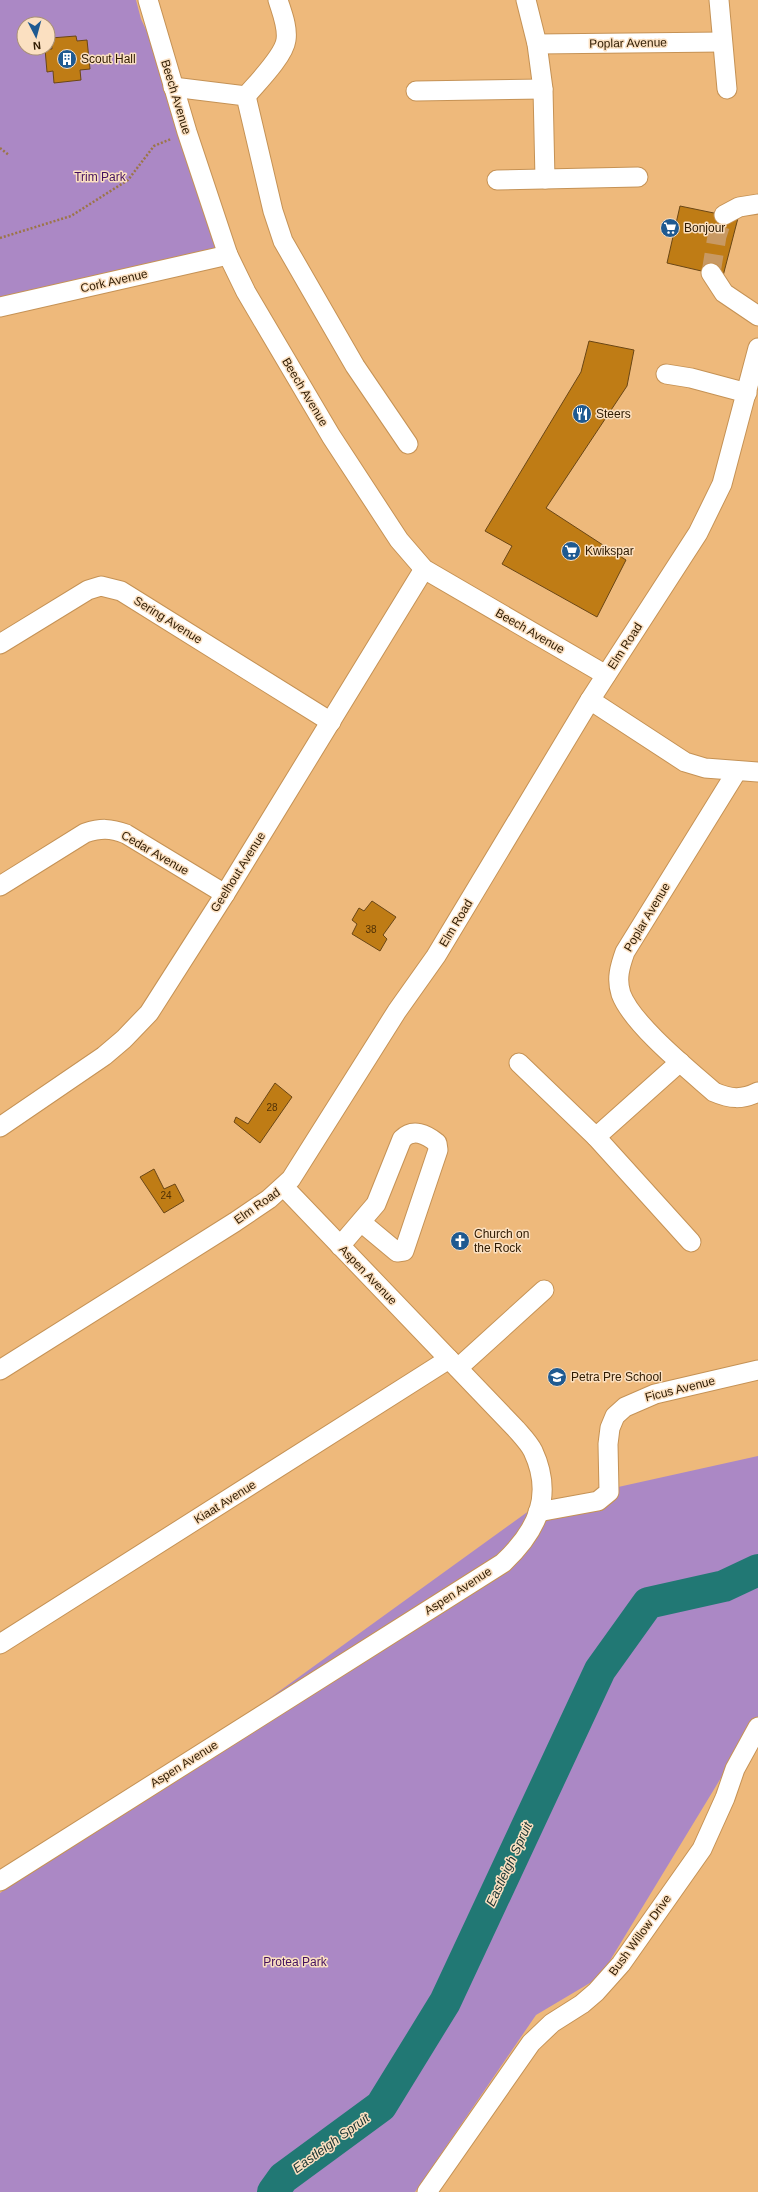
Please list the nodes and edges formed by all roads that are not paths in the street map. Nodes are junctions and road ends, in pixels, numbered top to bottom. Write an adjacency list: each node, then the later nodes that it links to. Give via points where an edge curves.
1 (148, 0): 7 (street, Beech Avenue)
2 (278, 0): 11 (street, via 284,20 286,41 280,54)
3 (526, 0): 6 (street)
4 (719, 0): 5 (street)
5 (722, 42): 6 (street, Poplar Avenue); 9 (street)
6 (537, 44): 8 (street)
7 (173, 87): 11 (street); 17 (street, Beech Avenue)
8 (543, 88): 10 (street); 13 (street)
9 (727, 89)
10 (416, 91)
11 (246, 96): 24 (street, via 273,211 283,241 355,366)
12 (638, 177): 13 (street)
13 (545, 179): 14 (street)
14 (497, 180)
15 (758, 204): 16 (street, via 739,207)
16 (724, 215)
17 (228, 255): 19 (street, Cork Avenue); 25 (street, Beech Avenue, via 246,292 331,436 399,540)
18 (711, 274): 20 (street, via 724,293)
19 (0, 307)
20 (758, 316)
21 (758, 348): 23 (street, Elm Road)
22 (666, 374): 23 (street)
23 (747, 393): 27 (street, Elm Road, via 722,484 685,553)
24 (408, 444)
25 (424, 569): 27 (street, Beech Avenue); 29 (street, Geelhout Avenue)
26 (0, 644): 29 (street, Sering Avenue, via 88,590 101,586 121,591)
27 (606, 676): 28 (street, Elm Road)
28 (590, 700): 30 (street, via 685,762 705,768); 39 (street, Elm Road, via 436,956 397,1011 322,1132)
29 (331, 722): 33 (street, Geelhout Avenue)
30 (737, 771): 31 (street); 34 (street, Poplar Avenue, via 625,952 619,968 618,981 625,1003 638,1021)
31 (758, 772)
32 (0, 886): 33 (street, Cedar Avenue, via 85,833 100,828 112,828)
33 (225, 894): 37 (street, Geelhout Avenue, via 149,1013 137,1026 104,1056)
34 (680, 1062): 36 (street, Poplar Avenue, via 714,1092 727,1098 741,1099); 38 (street)
35 (519, 1063): 38 (street)
36 (758, 1092)
37 (0, 1126)
38 (596, 1137): 41 (street)
39 (284, 1186): 42 (street, Aspen Avenue); 45 (street, Elm Road, via 235,1222)
40 (361, 1222): 40 (street, via 376,1204 402,1139 413,1132 425,1135 437,1143 438,1150 404,1251 396,1252); 42 (street)
41 (691, 1242)
42 (340, 1246): 44 (street, Aspen Avenue)
43 (544, 1290): 44 (street, Kiaat Avenue)
44 (453, 1363): 47 (street, Aspen Avenue, via 516,1428 532,1449 541,1471 541,1505); 48 (street, Kiaat Avenue)
45 (0, 1370)
46 (758, 1370): 47 (street, Ficus Avenue, via 655,1394 625,1407 615,1416 610,1428 609,1492 598,1501)
47 (538, 1512): 50 (street, Aspen Avenue, via 533,1526 520,1546 503,1563)
48 (0, 1644)
49 (758, 1727): 51 (street, Bush Willow Drive, via 735,1769 702,1849 622,1964 596,1992 582,2004 552,2022 531,2043)
50 (0, 1881)
51 (427, 2192)

